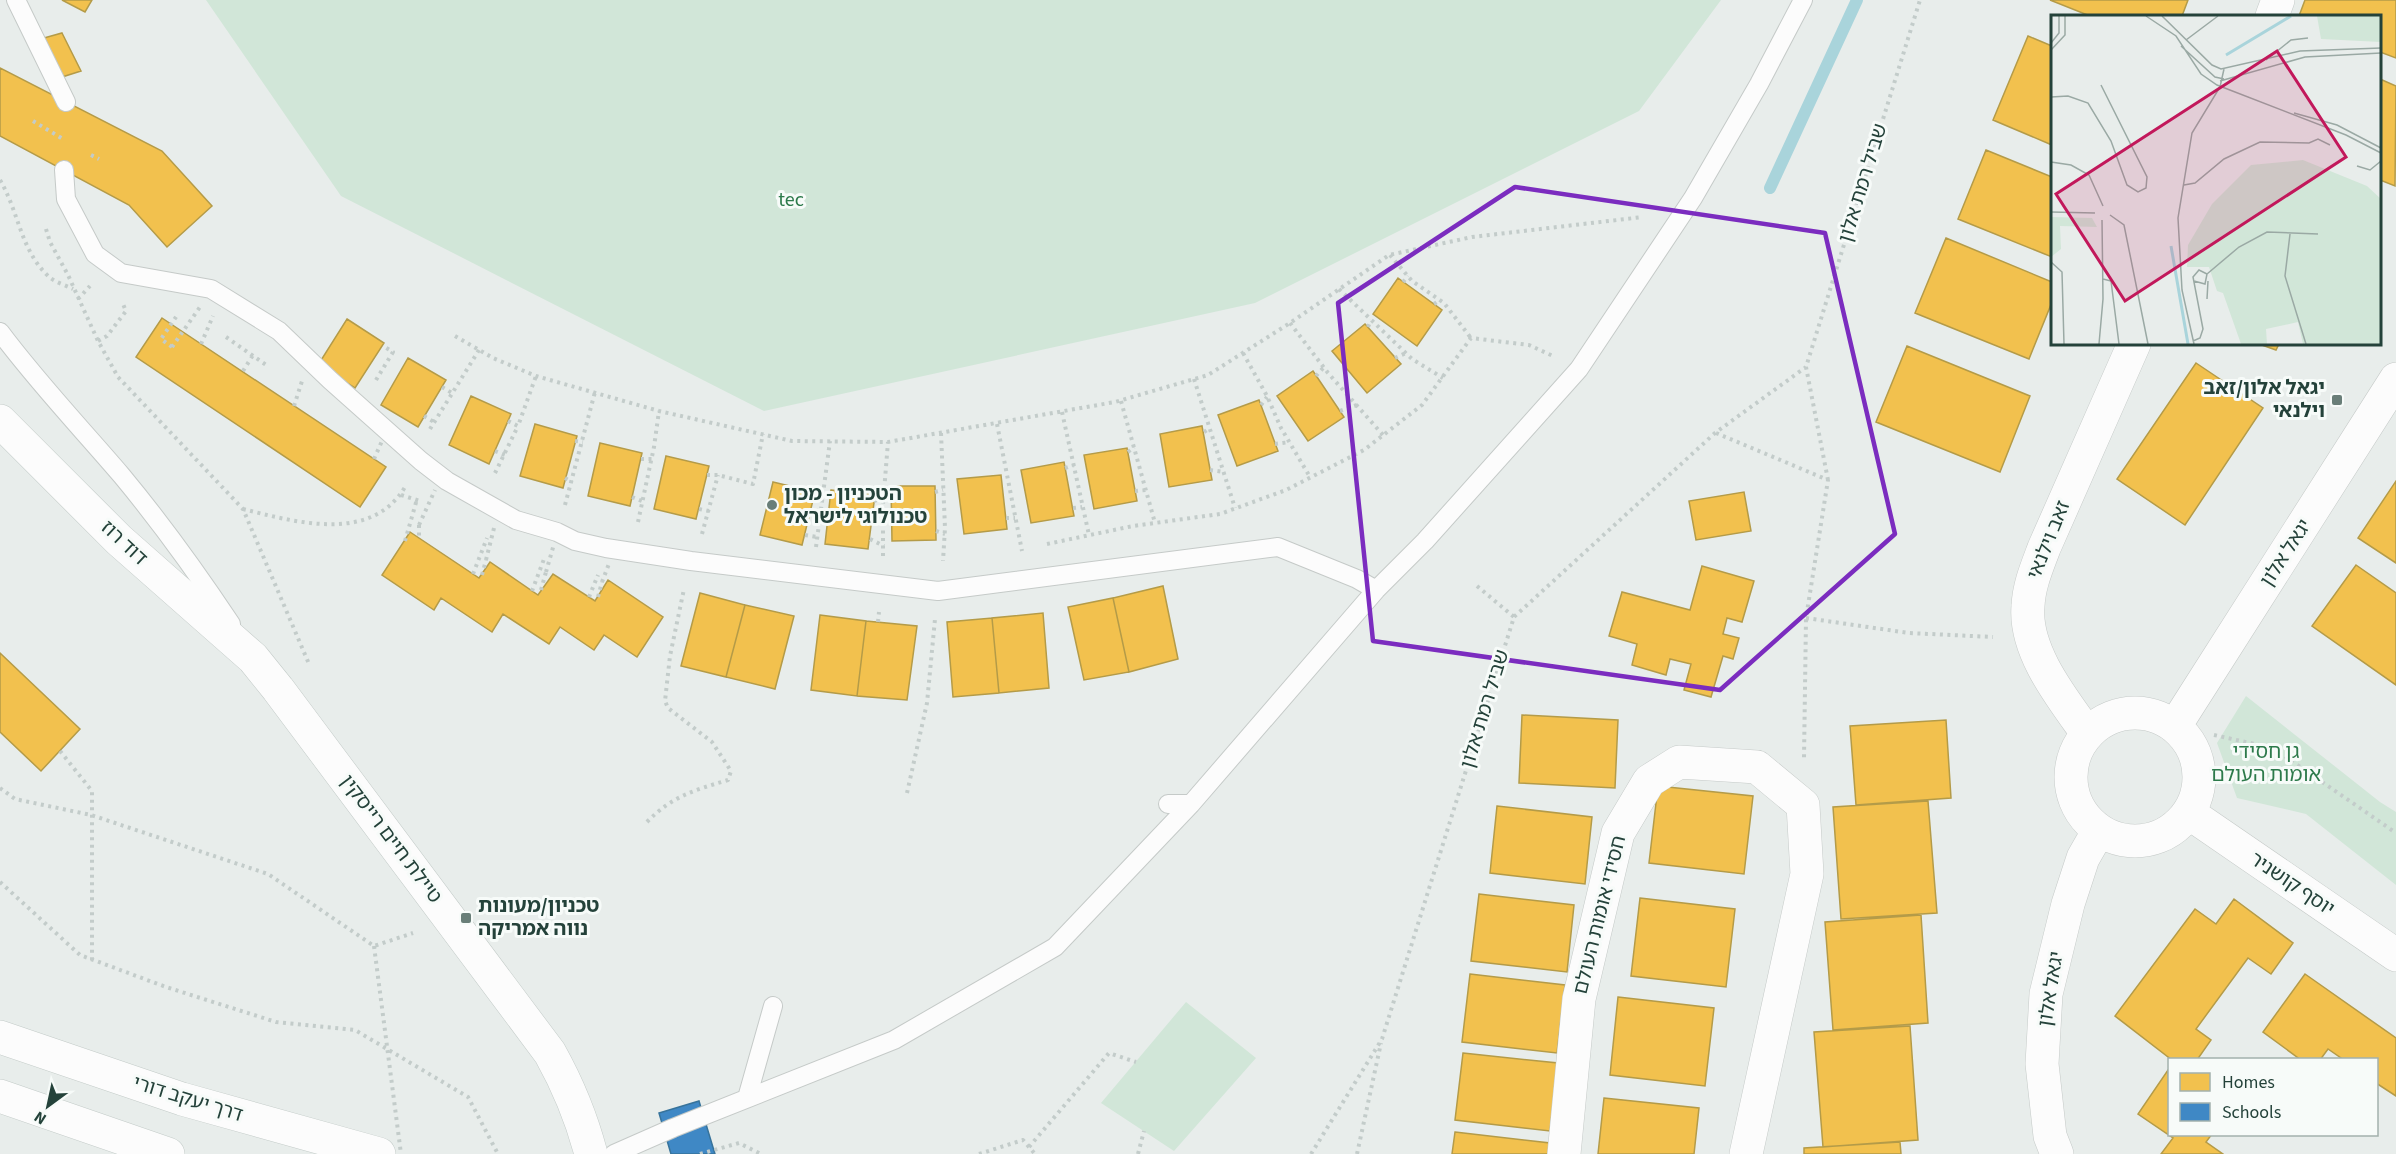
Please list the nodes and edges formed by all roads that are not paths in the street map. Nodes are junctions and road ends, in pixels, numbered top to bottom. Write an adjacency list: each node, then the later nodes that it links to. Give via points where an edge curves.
1 (16, 0): 5 (lane)
2 (1803, 0): 11 (lane, via 1693,198 1579,369)
3 (2278, 0): 4 (street)
4 (2272, 15)
5 (66, 102)
6 (64, 170): 11 (lane, via 66,199 95,254 121,273 211,289 279,331 447,481 516,520 575,541 691,561 938,591 1278,546)
7 (0, 332): 12 (lane, via 144,504 198,575)
8 (2134, 345): 14 (street, זאב וילנאי, via 2032,580 2027,607 2030,641 2063,700)
9 (2396, 379): 13 (street, יגאל אלון)
10 (0, 421): 12 (street, דוד רוז, via 119,540)
11 (1376, 590): 16 (lane)
12 (253, 658): 24 (street, טיילת חיים רייסקין, via 550,1053)
13 (2175, 726): 14 (street, via 2162,717 2140,712 2118,714 2099,722); 17 (street, via 2194,749 2200,771 2198,793)
14 (2087, 733): 18 (street, via 2074,754 2072,794 2081,812)
15 (1168, 804): 16 (lane)
16 (1191, 804): 23 (lane, via 1055,947 894,1040)
17 (2189, 813): 18 (street, via 2173,830 2152,839 2132,842 2112,838); 19 (street, יוסף קושניר)
18 (2099, 830): 33 (street, יגאל אלון, via 2083,858 2068,904 2046,994 2042,1064 2050,1136)
19 (2396, 955)
20 (773, 1006): 23 (lane)
21 (0, 1036): 27 (street, דרך יעקב דורי, via 182,1099)
22 (0, 1096): 25 (street)
23 (747, 1098): 30 (lane)
24 (581, 1115): 28 (street, טיילת חיים רייסקין); 29 (lane)
25 (120, 1146): 26 (street)
26 (168, 1154)
27 (379, 1154)
28 (591, 1154)
29 (608, 1154)
30 (615, 1154)
31 (1564, 1154): 32 (street, חסידי אומות העולם, via 1579,999 1617,833 1649,781 1679,762 1757,766 1803,805 1808,874)
32 (1746, 1154)
33 (2057, 1154)

